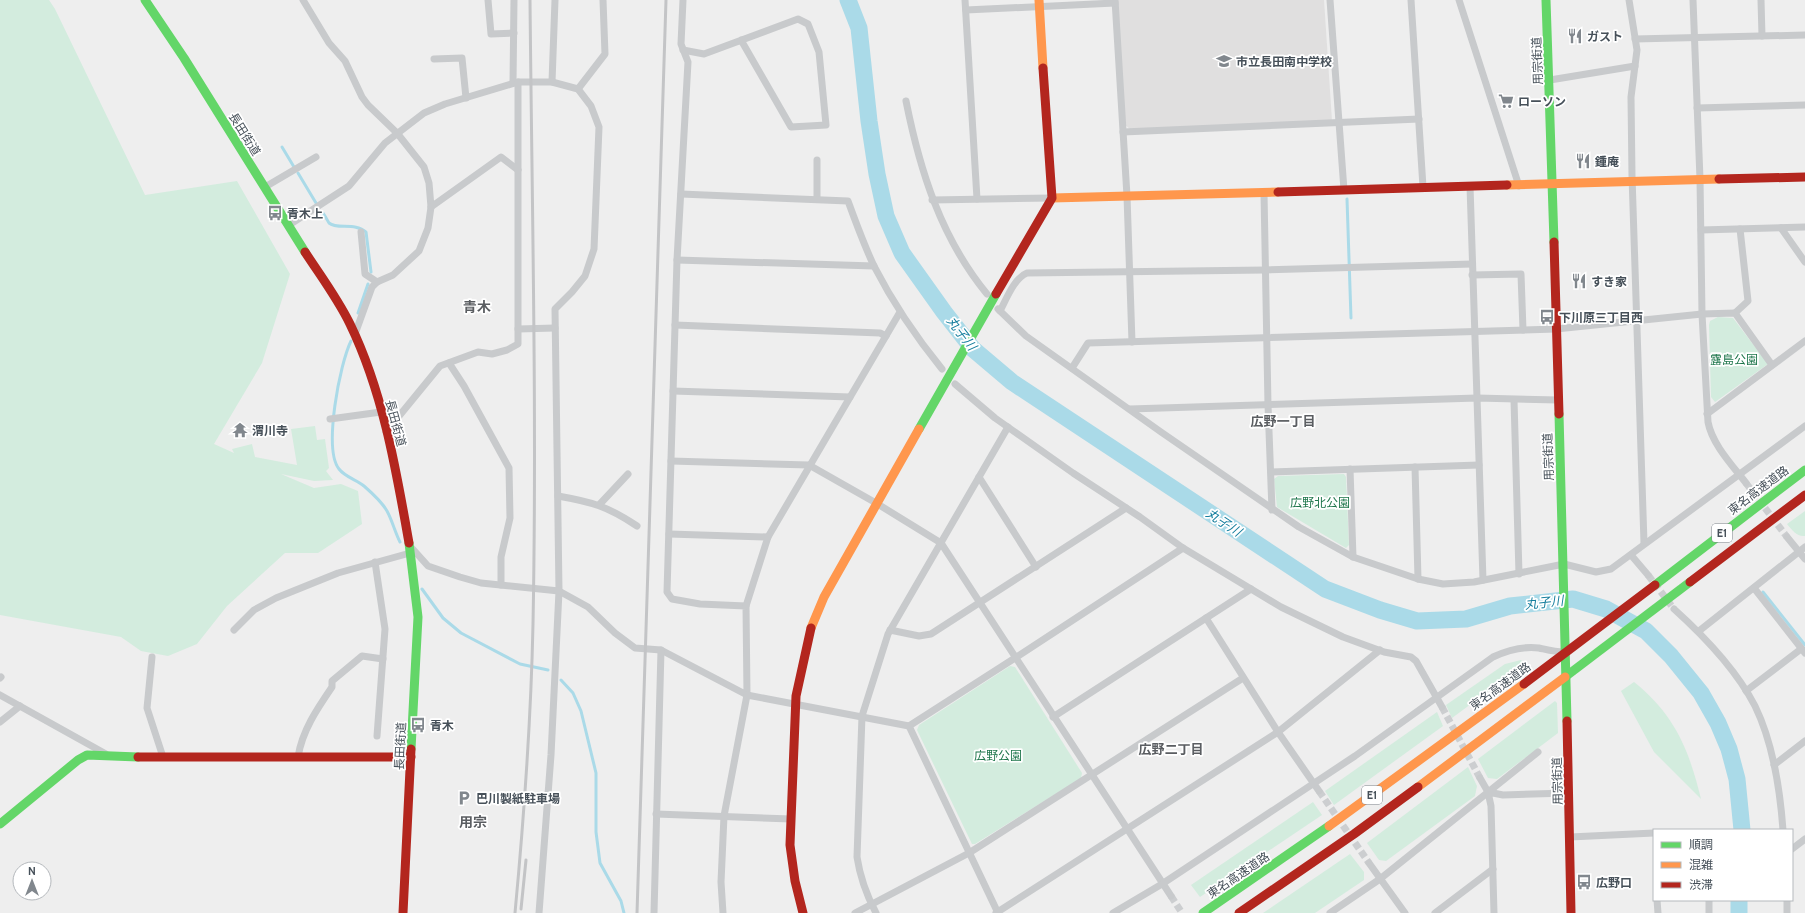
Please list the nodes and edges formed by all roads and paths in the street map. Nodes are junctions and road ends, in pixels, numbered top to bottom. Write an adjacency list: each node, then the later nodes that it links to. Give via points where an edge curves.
1 (145, 0): 49 (main road, 長田街道)
2 (303, 0): 39 (street, via 330,43 345,61 362,97)
3 (488, 0): 19 (street, via 491,34)
4 (514, 0): 19 (street)
5 (555, 0): 29 (street)
6 (603, 0): 31 (street, via 605,54)
7 (683, 0): 25 (street)
8 (965, 0): 18 (street)
9 (1330, 0): 37 (street)
10 (1411, 0): 36 (street)
11 (1459, 0): 48 (street)
12 (1546, 0): 28 (main road, 用宗街道)
13 (1629, 0): 23 (street)
14 (1693, 0): 22 (street)
15 (1761, 0): 21 (street)
16 (1115, 1): 17 (street); 38 (street)
17 (1040, 3): 18 (street); 56 (main road)
18 (966, 10): 57 (street)
19 (514, 33): 30 (street)
20 (1805, 35): 21 (street)
21 (1762, 36): 22 (street)
22 (1694, 38): 23 (street); 35 (street)
23 (1635, 39): 27 (street)
24 (741, 40): 24 (street, via 791,126 826,125 820,52 808,24 798,19); 25 (street, via 704,54)
25 (683, 50): 53 (street, via 688,62)
26 (434, 59): 32 (street, via 462,58)
27 (1635, 66): 28 (street); 45 (street, via 1631,97)
28 (1550, 80): 46 (main road, 用宗街道)
29 (552, 82): 30 (street); 31 (street)
30 (516, 83): 32 (street); 42 (street)
31 (578, 90): 80 (street, via 591,106 599,127 594,249 585,276 555,309)
32 (466, 98): 39 (street, via 424,112)
33 (906, 101): 58 (street)
34 (1805, 105): 35 (street)
35 (1697, 108): 44 (street)
36 (1419, 119): 37 (street); 50 (street)
37 (1340, 124): 38 (street); 51 (street)
38 (1123, 132): 54 (street)
39 (397, 133): 59 (street, via 424,168 429,184); 60 (street, via 385,143 349,186)
40 (316, 157): 49 (street)
41 (817, 160): 55 (street)
42 (518, 170): 59 (street, via 501,157); 81 (street)
43 (1805, 177): 44 (main road)
44 (1700, 179): 45 (main road); 64 (street)
45 (1632, 182): 46 (main road); 78 (street)
46 (1553, 184): 48 (main road); 82 (main road, 用宗街道)
47 (1470, 186): 48 (main road); 50 (main road); 68 (street)
48 (1519, 186)
49 (265, 187): 60 (main road, 長田街道)
50 (1423, 187): 51 (main road)
51 (1344, 190): 52 (main road)
52 (1264, 193): 54 (main road); 70 (street)
53 (681, 194): 55 (street); 66 (street)
54 (1127, 196): 56 (main road); 71 (street)
55 (817, 198): 69 (street, via 848,201)
56 (1052, 198): 57 (street); 121 (main road)
57 (977, 199): 58 (street)
58 (932, 200): 74 (street, via 954,247)
59 (431, 207): 73 (street, via 428,228 419,251 393,275)
60 (289, 225): 85 (main road, 長田街道)
61 (1805, 227): 62 (street)
62 (1781, 228): 63 (street); 67 (street)
63 (1740, 229): 64 (street); 76 (street, via 1748,301)
64 (1701, 230): 77 (street)
65 (361, 232): 73 (street, via 365,274)
66 (677, 260): 69 (street); 79 (street)
67 (1805, 262)
68 (1472, 264): 70 (street); 72 (street)
69 (874, 266): 75 (street)
70 (1265, 270): 71 (street); 87 (street)
71 (1130, 271): 89 (street); 92 (street, via 1027,273 1016,283 999,310 1026,336)
72 (1472, 275): 83 (street, via 1521,274); 84 (street)
73 (376, 282): 85 (street)
74 (987, 294)
75 (900, 312): 86 (street); 93 (street, via 920,343)
76 (1735, 313): 77 (street); 91 (street)
77 (1702, 314): 78 (street); 103 (street)
78 (1637, 321): 82 (street); 130 (street)
79 (674, 325): 86 (street, via 880,333); 95 (street)
80 (555, 328): 81 (street); 120 (street)
81 (518, 329): 90 (street, via 518,344 506,350 492,354 478,352)
82 (1556, 329): 83 (street); 99 (main road, 用宗街道)
83 (1523, 330): 84 (street)
84 (1475, 332): 87 (street); 97 (street)
85 (354, 334): 102 (main road, 長田街道)
86 (886, 336): 96 (street)
87 (1267, 339): 89 (street); 100 (street)
88 (1805, 341): 91 (street)
89 (1132, 342): 92 (street, via 1088,343)
90 (449, 363): 107 (street, via 436,370); 144 (street, via 509,468 510,518 501,557)
91 (1772, 365): 103 (street)
92 (1072, 368): 101 (street)
93 (942, 369)
94 (955, 384): 106 (street)
95 (674, 391): 96 (street); 108 (street)
96 (850, 397): 109 (street)
97 (1477, 398): 98 (street); 100 (street); 110 (street)
98 (1514, 400): 99 (street); 140 (street)
99 (1558, 400): 138 (main road, 用宗街道)
100 (1268, 405): 101 (street); 114 (street)
101 (1130, 409): 124 (street)
102 (381, 412): 104 (street); 107 (main road, 長田街道)
103 (1707, 414): 116 (street, via 1710,431)
104 (330, 418)
105 (1805, 426): 116 (street)
106 (1008, 427): 117 (street); 123 (street)
107 (386, 432): 132 (main road, 長田街道)
108 (671, 461): 109 (street); 126 (street)
109 (809, 465): 121 (street); 127 (street)
110 (1479, 465): 111 (street); 143 (street)
111 (1415, 467): 112 (street); 142 (street)
112 (1350, 469): 114 (street); 135 (street)
113 (1805, 470): 218 (main road, 東名高速道路 / E1, via 1343,817)
114 (1271, 472): 124 (street)
115 (628, 474): 122 (street)
116 (1739, 474): 118 (street); 130 (street)
117 (979, 477): 129 (street); 139 (street)
118 (1746, 483)
119 (1805, 495): 219 (main road, E1, via 1354,834)
120 (558, 496): 122 (street); 147 (street)
121 (876, 503): 129 (street); 167 (main road, via 824,597 811,627 800,670)
122 (599, 505): 125 (street, via 616,512)
123 (1126, 508): 131 (street); 139 (street)
124 (1272, 510): 135 (street)
125 (636, 526)
126 (669, 534): 127 (street); 149 (street, via 667,592 672,599 700,604)
127 (768, 537): 149 (street)
128 (1786, 537): 133 (street)
129 (941, 543): 148 (street); 153 (street)
130 (1644, 543): 134 (street)
131 (1183, 548): 146 (street); 160 (street)
132 (410, 549): 137 (street); 144 (street, via 428,566 480,583); 179 (main road, 長田街道, via 418,617)
133 (1802, 549): 136 (street); 145 (street)
134 (1631, 555): 138 (street, via 1604,571 1596,572); 141 (street)
135 (1353, 557): 142 (street)
136 (1805, 559)
137 (375, 562): 152 (street, via 338,573 276,598 254,610); 161 (street, via 384,617)
138 (1564, 564): 140 (street); 158 (main road, 用宗街道)
139 (1036, 567): 148 (street)
140 (1519, 574): 143 (street)
141 (1648, 575)
142 (1418, 579): 143 (street, via 1443,584)
143 (1483, 580)
144 (501, 585): 147 (street)
145 (1754, 588): 154 (street); 157 (street)
146 (1251, 589): 151 (street); 156 (street, via 1281,607 1343,637)
147 (559, 591): 155 (street, via 588,607 615,633 636,648); 210 (street, via 551,755)
148 (980, 602): 153 (street, via 931,634 919,636); 160 (street)
149 (746, 606): 165 (street)
150 (1674, 609): 154 (street)
151 (1206, 618): 162 (street); 171 (street)
152 (234, 630)
153 (890, 630): 170 (street)
154 (1699, 632): 163 (street)
155 (661, 650): 165 (street); 189 (street)
156 (1380, 650): 166 (street, via 1411,657 1416,661); 174 (street)
157 (1803, 651): 163 (street)
158 (1566, 652): 166 (street, via 1530,647 1504,652); 188 (main road, 用宗街道)
159 (152, 657): 180 (street, via 147,708)
160 (1015, 658): 171 (street); 173 (street)
161 (383, 659): 175 (street); 181 (street, via 362,656 332,681 332,687 311,718)
162 (1243, 678): 174 (street); 183 (street)
163 (1746, 691): 182 (street, via 1764,727)
164 (0, 695): 168 (street)
165 (747, 695): 167 (street); 190 (street)
166 (1436, 696): 169 (street); 185 (street)
167 (796, 704): 170 (street); 191 (main road)
168 (20, 706): 172 (street); 178 (street)
169 (1442, 707)
170 (862, 716): 173 (street); 208 (street, via 857,857 864,889)
171 (1053, 717): 183 (street)
172 (0, 722)
173 (909, 726): 199 (street)
174 (1278, 732): 185 (street); 193 (street)
175 (377, 736)
176 (1805, 741): 182 (street)
177 (1538, 752): 187 (street)
178 (108, 755): 180 (main road); 192 (main road, via 87,755 78,760)
179 (411, 757): 181 (main road); 209 (main road, 長田街道)
180 (163, 758): 181 (main road)
181 (298, 758)
182 (1774, 765): 194 (street)
183 (1091, 775): 193 (street); 199 (street)
184 (1480, 778): 187 (street)
185 (1314, 783): 186 (street); 203 (street)
186 (1319, 791)
187 (1488, 792): 188 (street, via 1503,795); 201 (street, via 1491,806); 202 (street)
188 (1569, 793): 196 (main road, 用宗街道)
189 (656, 814): 190 (street); 211 (street)
190 (724, 816): 191 (street); 212 (street, via 721,882)
191 (791, 819): 213 (main road, via 790,845)
192 (0, 824)
193 (1127, 829): 203 (street); 216 (street)
194 (1783, 829)
195 (1653, 833): 196 (street)
196 (1570, 837): 224 (main road, 用宗街道)
197 (1805, 839): 198 (street)
198 (1793, 848)
199 (969, 853): 208 (street); 216 (street)
200 (1370, 863): 202 (street)
201 (1493, 869): 222 (street); 223 (street)
202 (1380, 879): 220 (street); 221 (street)
203 (1162, 884): 204 (street); 217 (street)
204 (1171, 896)
205 (1657, 901): 225 (street)
206 (1709, 901): 226 (street)
207 (1786, 901): 227 (street)
208 (872, 904): 214 (street); 215 (street)
209 (403, 913)
210 (538, 913)
211 (654, 913)
212 (723, 913)
213 (803, 913)
214 (855, 913)
215 (876, 913)
216 (997, 913)
217 (1113, 913)
218 (1203, 913)
219 (1239, 913)
220 (1330, 913)
221 (1404, 913)
222 (1435, 913)
223 (1494, 913)
224 (1571, 913)
225 (1658, 913)
226 (1709, 913)
227 (1787, 913)

